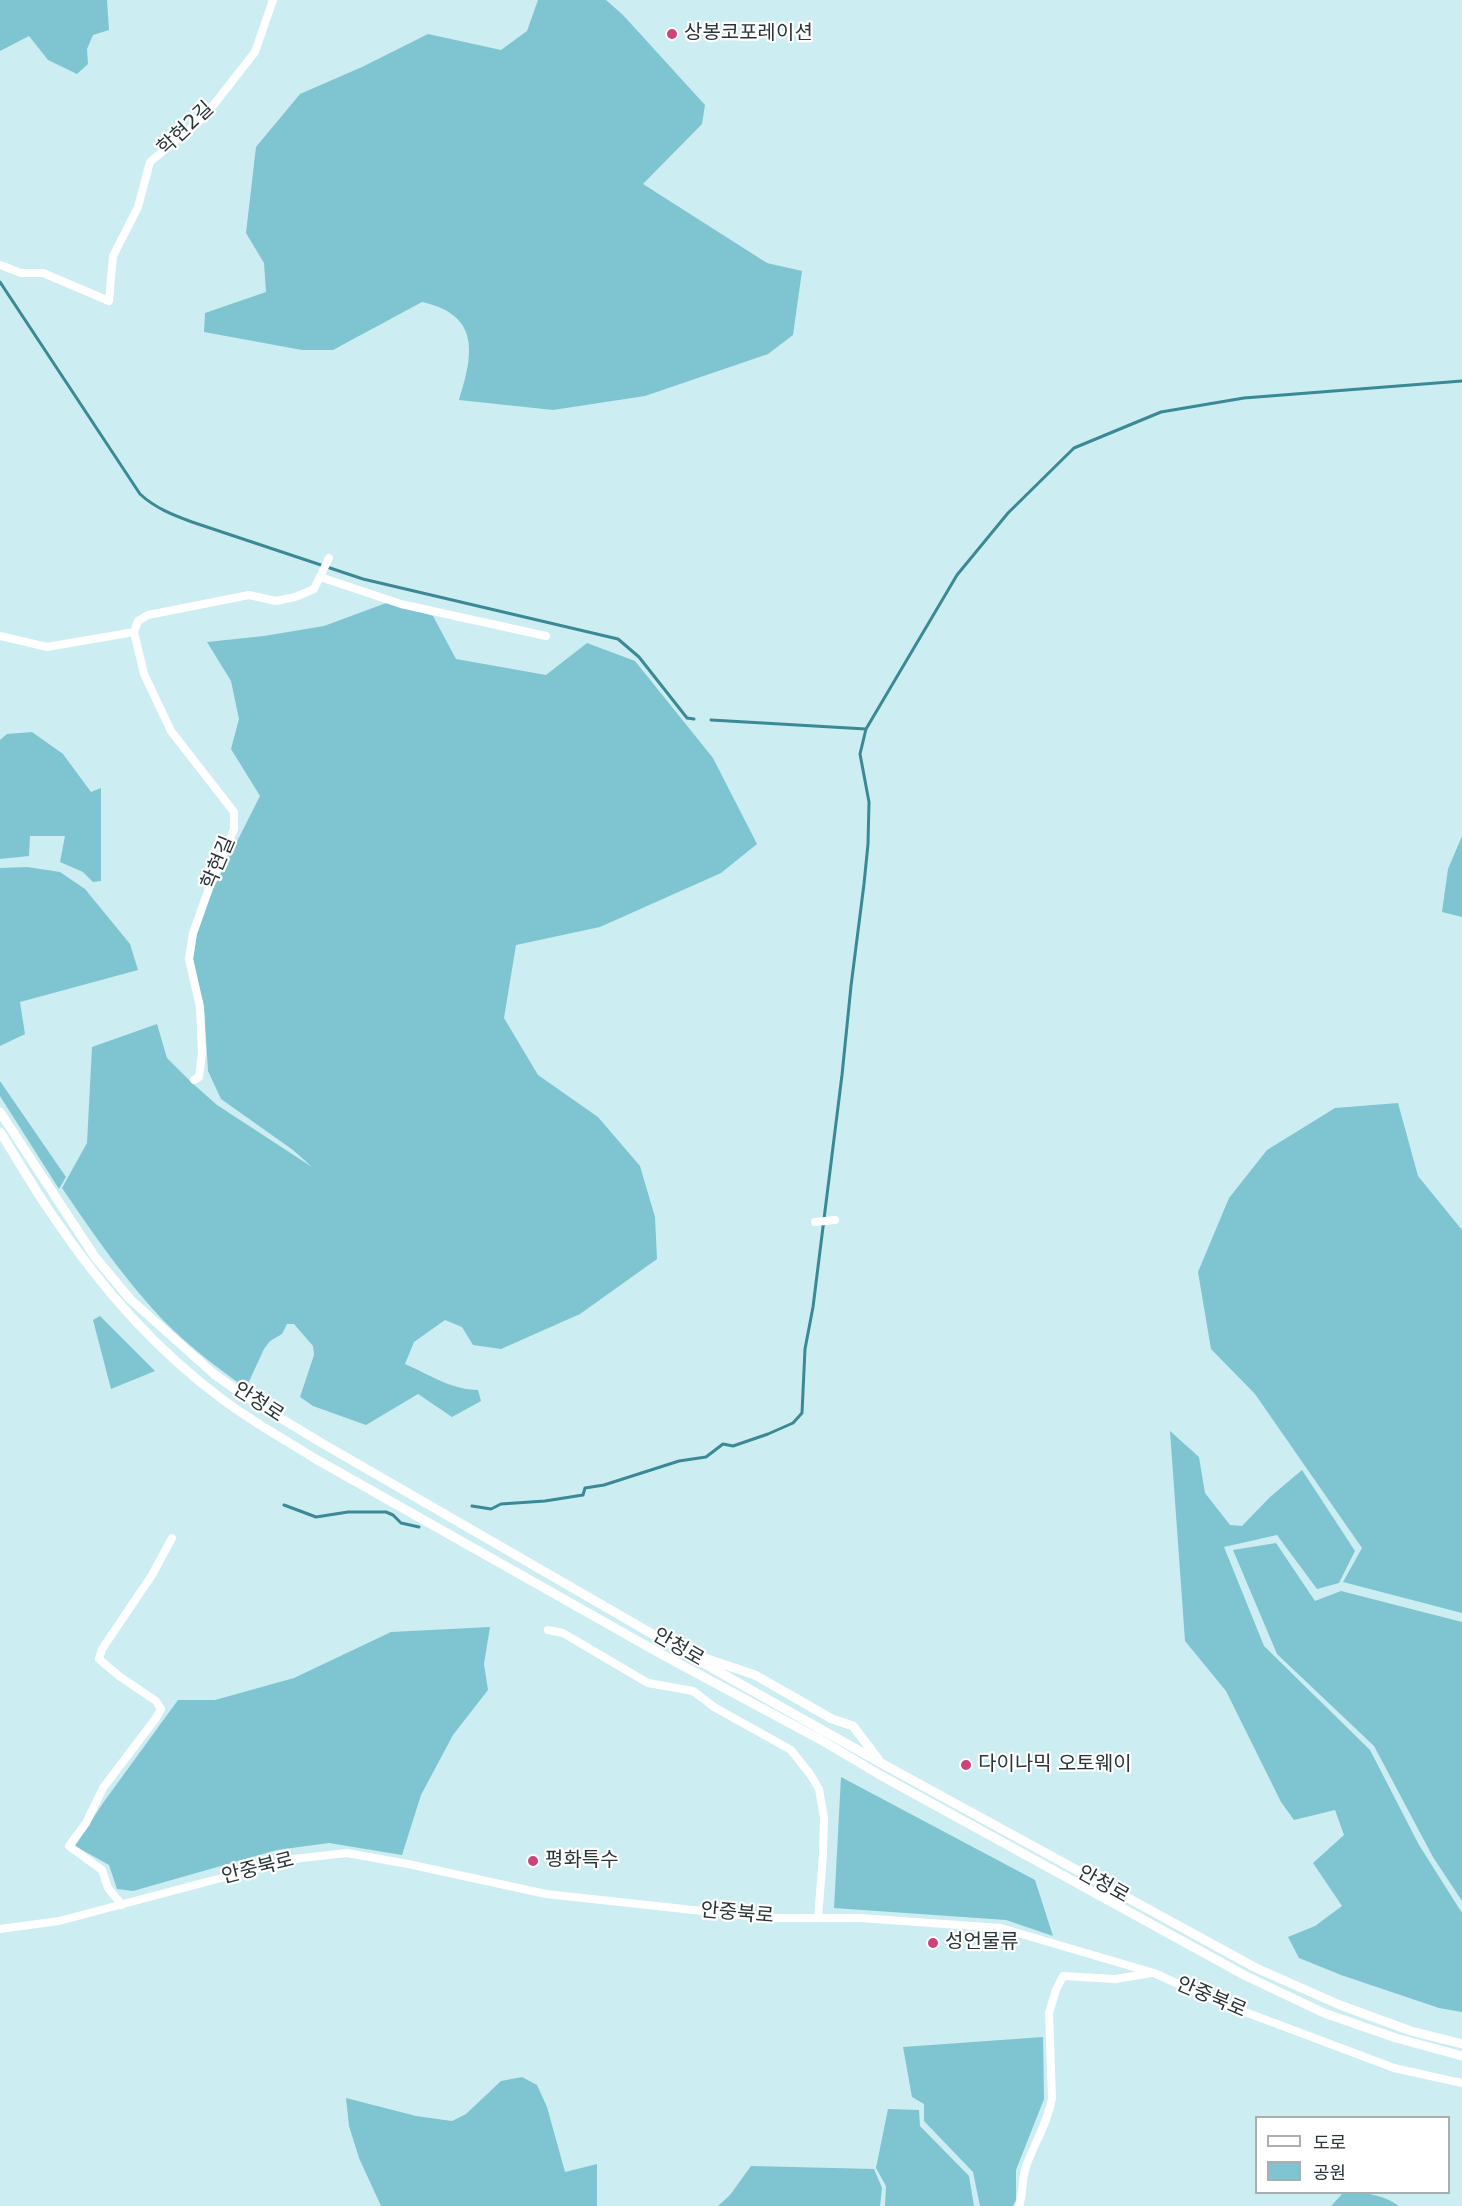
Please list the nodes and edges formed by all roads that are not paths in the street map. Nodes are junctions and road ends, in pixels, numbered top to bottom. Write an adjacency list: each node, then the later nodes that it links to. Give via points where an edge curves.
1 (273, 0): 2 (street, 학현2길, via 255,52 204,117 150,162 138,207 113,256 109,301 43,273 21,273)
2 (0, 264)
3 (329, 558): 4 (street)
4 (320, 577): 5 (street, via 314,589 295,597 276,601 249,595 148,615 138,621); 7 (street, via 401,604)
5 (134, 632): 6 (street, via 47,647); 8 (street, 학현길, via 144,674 171,731 234,812 234,830 193,933 189,959 200,1007 202,1053 199,1077)
6 (0, 636)
7 (546, 636)
8 (194, 1080)
9 (0, 1112): 15 (street, 안청로, via 95,1257 130,1299 214,1374 320,1442)
10 (0, 1131): 22 (street, 안청로, via 53,1216 133,1319 223,1400 314,1458 1246,1976 1324,2013)
11 (836, 1220): 12 (street)
12 (815, 1222)
13 (172, 1538): 17 (street, via 99,1659 156,1701 161,1709 103,1788 86,1823 69,1846 102,1870 108,1888)
14 (548, 1630): 18 (street, via 562,1633 648,1683 693,1691 791,1750 819,1789 824,1818)
15 (680, 1650): 16 (street, 안청로); 16 (street, via 755,1675 832,1719 853,1726)
16 (881, 1763): 21 (street, 안청로, via 1256,1968 1340,2005 1411,2031)
17 (122, 1905): 18 (street, 안중북로, via 293,1858 347,1853 546,1894 767,1918); 19 (street, 안중북로, via 59,1922)
18 (818, 1918): 20 (street, 안중북로, via 1001,1928)
19 (0, 1929)
20 (1154, 1973): 23 (street, 안중북로, via 1254,2016 1394,2068); 24 (street, via 1114,1979 1063,1976 1049,2013 1050,2111 1026,2166)
21 (1462, 2044)
22 (1462, 2056)
23 (1462, 2083)
24 (1019, 2206)

